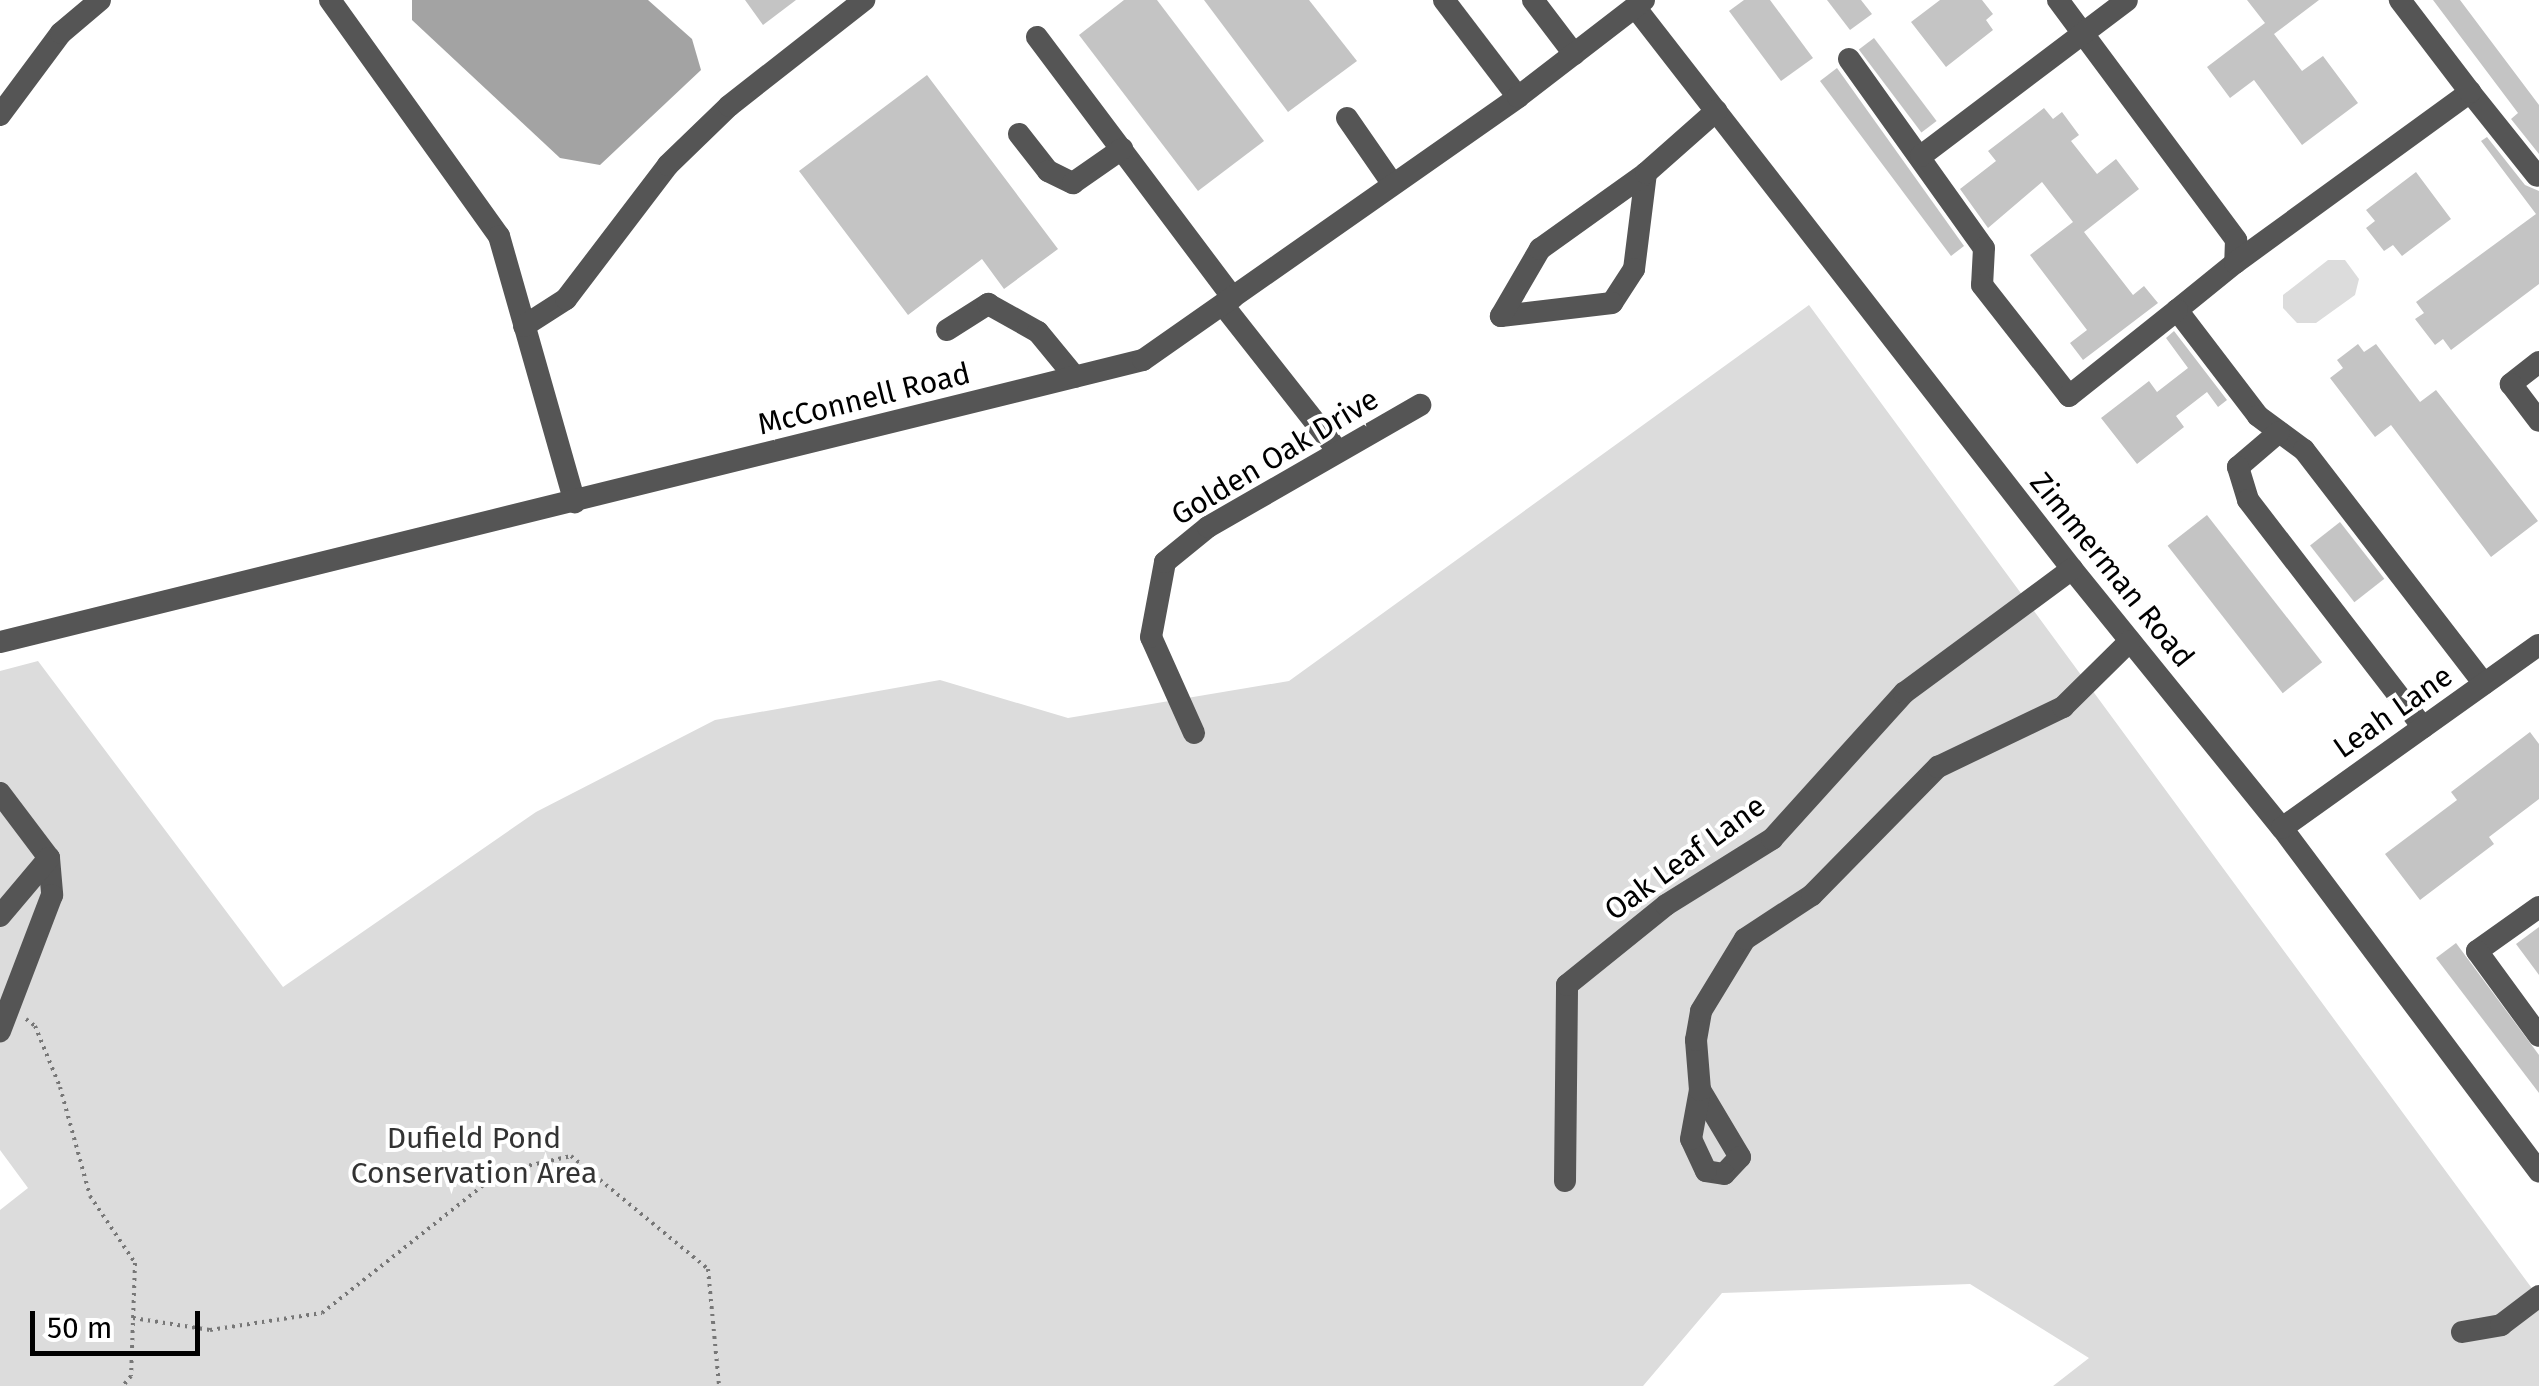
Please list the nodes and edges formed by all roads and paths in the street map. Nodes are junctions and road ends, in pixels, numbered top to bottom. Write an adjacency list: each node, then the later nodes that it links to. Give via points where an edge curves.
1 (100, 0): 17 (street, via 61,33)
2 (330, 0): 28 (street, via 498,236)
3 (864, 0): 28 (street, via 728,106 668,165 566,299)
4 (1444, 0): 15 (street)
5 (1533, 0): 12 (street)
6 (2058, 0): 10 (street)
7 (2127, 0): 10 (street)
8 (2400, 0): 14 (street)
9 (1639, 4): 12 (street, McConnell Road); 16 (street, Zimmerman Road)
10 (2082, 33): 21 (street); 25 (street)
11 (1038, 36): 20 (street)
12 (1574, 54): 15 (street, McConnell Road)
13 (1849, 58): 21 (street)
14 (2470, 92): 23 (street); 25 (street)
15 (1518, 97): 24 (street, McConnell Road)
16 (1716, 111): 22 (street); 37 (street, Zimmerman Road)
17 (0, 115)
18 (1347, 118): 24 (street)
19 (1019, 134): 20 (street, via 1048,170 1073,183)
20 (1122, 150): 26 (street)
21 (1921, 156): 27 (street, via 1984,248 1982,285 2069,396)
22 (1646, 173): 22 (street, via 1540,249 1501,316 1612,303 1634,269)
23 (2537, 176)
24 (1392, 184): 26 (street, McConnell Road)
25 (2235, 252): 27 (street)
26 (1228, 302): 31 (street, McConnell Road, via 1143,360); 35 (street)
27 (2177, 310): 34 (street, via 2258,416)
28 (524, 326): 36 (street)
29 (947, 330): 31 (street, via 988,304 1038,332)
30 (2539, 362): 33 (street, via 2511,384)
31 (1075, 376): 36 (street, McConnell Road)
32 (1420, 405): 35 (street, Golden Oak Drive)
33 (2539, 420)
34 (2279, 432): 41 (street, via 2304,450); 42 (street, via 2238,467 2248,500)
35 (1337, 450): 43 (street, Golden Oak Drive, via 1208,527 1165,562 1151,636)
36 (575, 502): 39 (street, McConnell Road)
37 (2072, 570): 38 (street, Zimmerman Road); 55 (street, Oak Leaf Lane, via 1904,693 1772,839 1666,905 1567,985)
38 (2130, 641): 45 (street, Zimmerman Road); 53 (street, via 2063,706 1938,767 1812,895 1746,939 1702,1011)
39 (0, 642)
40 (2539, 645): 41 (street, Leah Lane)
41 (2484, 684): 42 (street, Leah Lane)
42 (2423, 727): 45 (street, Leah Lane)
43 (1194, 733)
44 (0, 793): 46 (street)
45 (2282, 828): 54 (street, Zimmerman Road)
46 (49, 858): 48 (street); 49 (street, via 52,895)
47 (2539, 908): 50 (street, via 2478,952)
48 (0, 916)
49 (10, 1008): 51 (street); 57 (path, via 35,1026 60,1087 90,1196 135,1263)
50 (2531, 1008): 52 (street)
51 (0, 1031)
52 (2539, 1036)
53 (1700, 1090)
54 (2539, 1172)
55 (1565, 1181)
56 (2539, 1296): 58 (street, via 2501,1326)
57 (133, 1318): 59 (path, via 131,1376); 60 (path, via 210,1330 322,1313 500,1172 571,1156 708,1268)
58 (2462, 1332)
59 (122, 1386)
60 (719, 1386)

